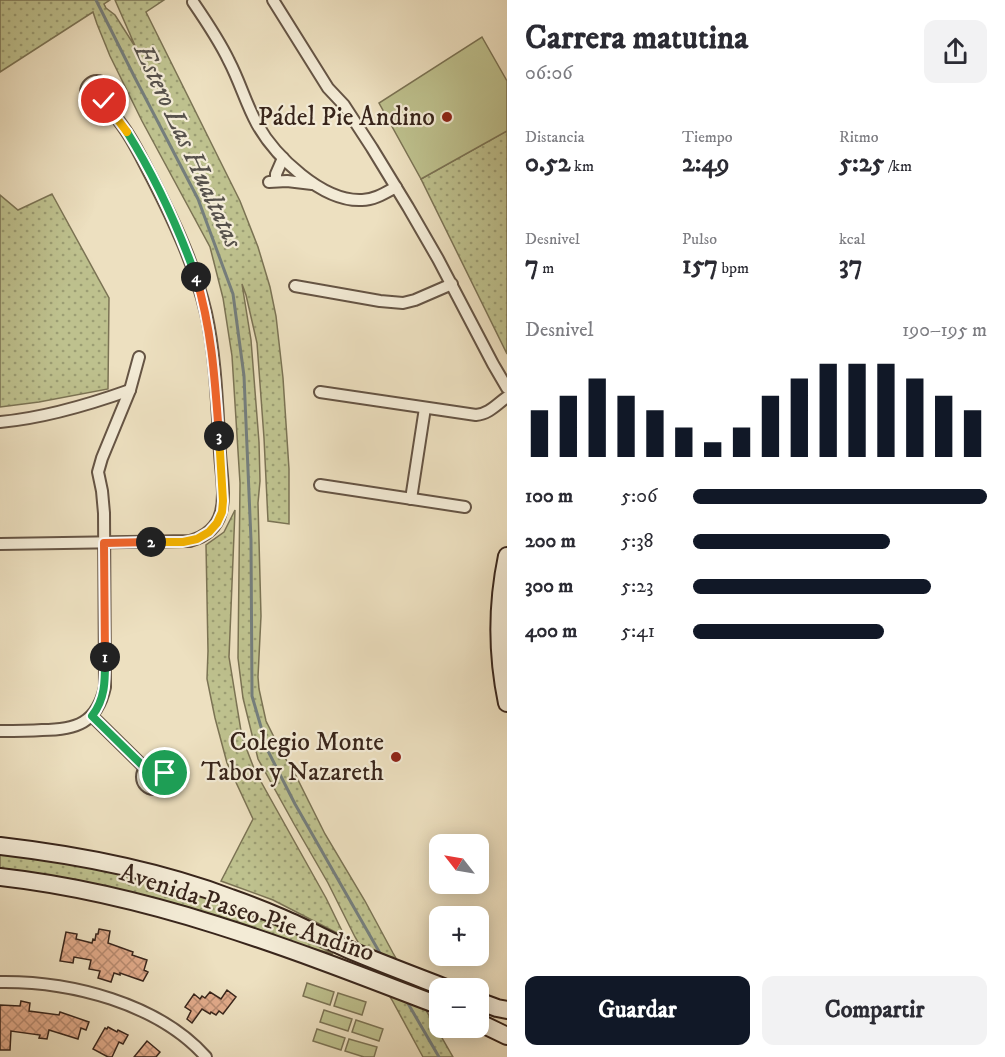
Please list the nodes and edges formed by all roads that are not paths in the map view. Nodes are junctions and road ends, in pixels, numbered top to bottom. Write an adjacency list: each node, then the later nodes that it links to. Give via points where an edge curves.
1 (273, 0): 6 (street)
2 (194, 2): 4 (street, via 228,58 259,127)
3 (104, 101): 19 (street, via 128,134 158,189 201,295 213,357 223,501 217,523 197,539)
4 (283, 158): 5 (street); 5 (street, via 272,181)
5 (312, 184): 6 (street, via 357,200 376,197)
6 (396, 187): 7 (street)
7 (452, 284): 8 (street, via 403,303); 10 (street)
8 (295, 286)
9 (139, 357): 11 (street)
10 (507, 388)
11 (129, 390): 15 (street, via 63,411); 19 (street, via 99,465)
12 (320, 392): 14 (street)
13 (507, 397): 14 (street, via 481,415)
14 (425, 408): 17 (street)
15 (0, 422)
16 (320, 485): 17 (street)
17 (411, 499): 18 (street)
18 (465, 507)
19 (104, 543): 20 (street); 23 (street, via 105,687)
20 (0, 544)
21 (507, 556): 22 (main road, via 500,628)
22 (507, 703)
23 (92, 716): 24 (street, via 63,730); 25 (street)
24 (0, 731)
25 (146, 769)
26 (0, 846): 29 (main road, Avenida Paseo Pie Andino, via 93,860 187,883 283,918 353,952)
27 (0, 877): 30 (main road, Avenida Paseo Pie Andino, via 67,886 194,917)
28 (0, 982): 35 (street, via 75,989 132,1007 169,1025)
29 (429, 982)
30 (429, 1001)
31 (489, 1006): 32 (main road)
32 (507, 1010)
33 (489, 1027): 34 (main road)
34 (507, 1036)
35 (206, 1057)

